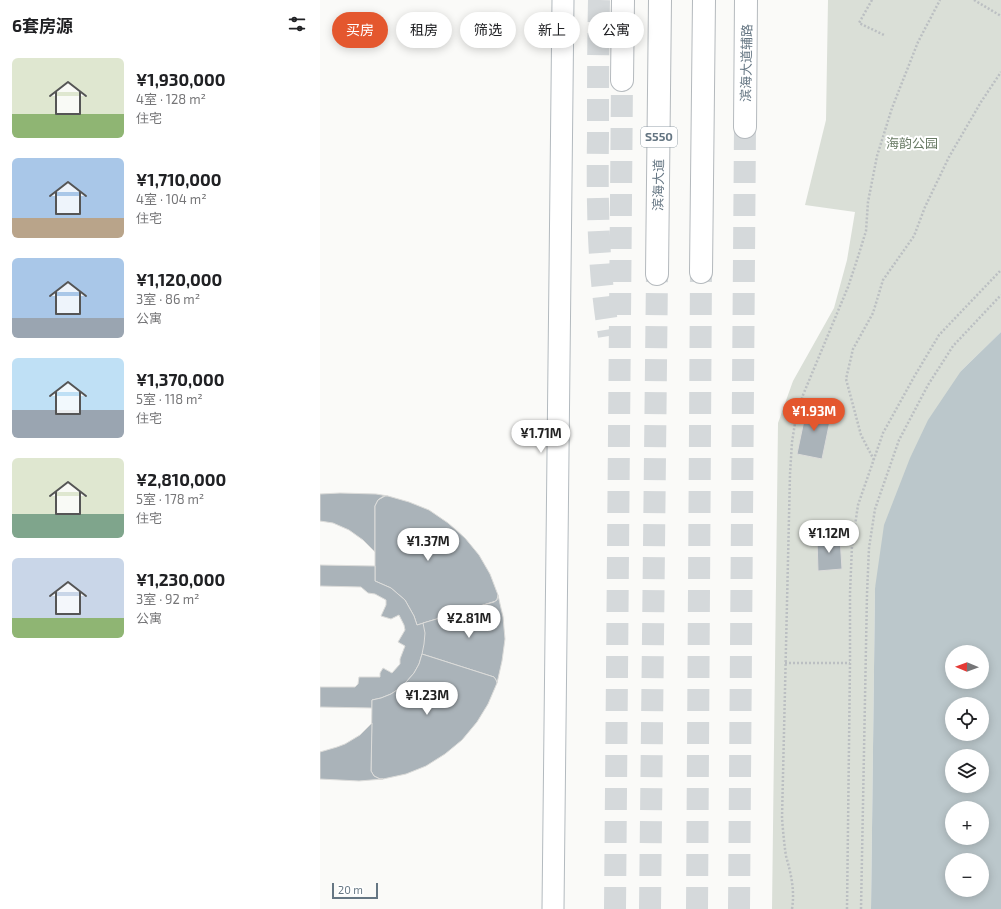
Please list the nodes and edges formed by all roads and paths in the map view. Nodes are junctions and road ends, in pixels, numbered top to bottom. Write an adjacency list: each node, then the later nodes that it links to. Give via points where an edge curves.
1 (562, 0): 21 (street)
2 (623, 0): 12 (main road)
3 (660, 0): 16 (main road, 滨海大道 / S550)
4 (704, 0): 15 (main road)
5 (872, 0): 10 (path, via 859,23)
6 (940, 0): 19 (path, via 918,42 892,108 877,156 868,202 866,231 857,260 796,417 790,474)
7 (974, 0): 9 (path)
8 (746, 1): 13 (main road, 滨海大道辅路)
9 (1001, 16)
10 (884, 35)
11 (1001, 72): 18 (path, via 952,151 914,236 882,280 873,313 853,348 846,379 861,435)
12 (622, 80)
13 (745, 126)
14 (1001, 270): 18 (path, via 939,335 883,433)
15 (701, 272)
16 (657, 274)
17 (1001, 295): 24 (path, via 953,346 928,385 899,440 875,509 866,594)
18 (874, 460): 20 (path, via 858,505 852,546)
19 (786, 663): 20 (path); 22 (path, via 782,818 783,837 793,886)
20 (850, 663): 23 (path)
21 (553, 909)
22 (792, 909)
23 (847, 909)
24 (861, 909)

